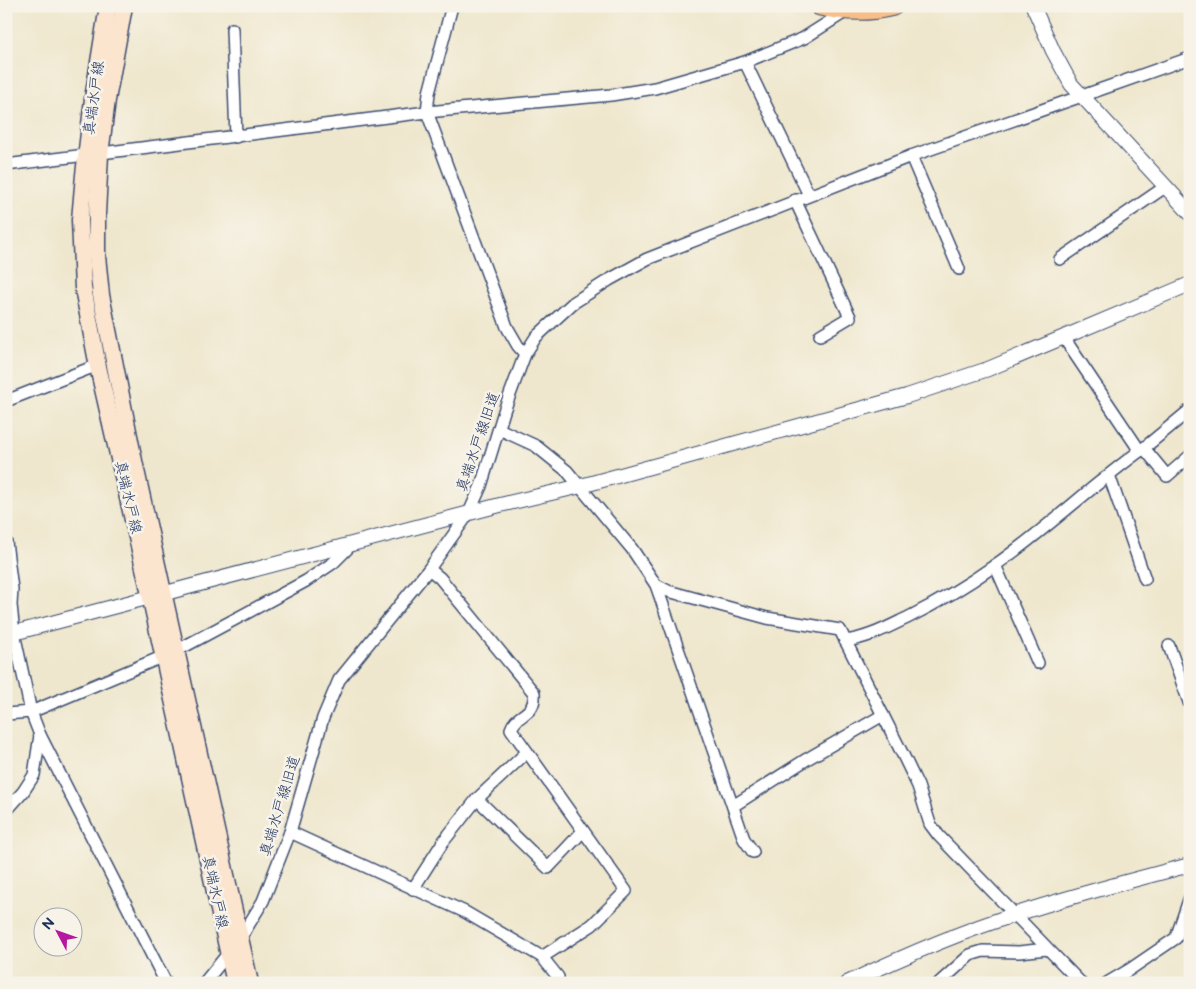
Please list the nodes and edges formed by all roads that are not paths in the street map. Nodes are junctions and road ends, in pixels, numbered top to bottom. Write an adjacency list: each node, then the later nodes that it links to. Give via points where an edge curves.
1 (108, 6): 14 (main road, 真端水戸線, via 93,99)
2 (124, 6): 14 (main road, 真端水戸線, via 107,100)
3 (452, 6): 12 (street)
4 (820, 6): 7 (highway)
5 (893, 6): 7 (highway)
6 (1033, 6): 11 (street, via 1061,67)
7 (849, 10): 10 (street, via 804,38)
8 (232, 29): 13 (street)
9 (1190, 58): 11 (street, 真端水戸線旧道)
10 (745, 62): 12 (street, via 655,88); 18 (street)
11 (1081, 96): 15 (street, 真端水戸線旧道); 17 (street)
12 (427, 112): 13 (street); 26 (street, via 507,328)
13 (236, 137): 14 (street)
14 (93, 155): 16 (street); 27 (main road, 真端水戸線, via 80,220 84,288); 42 (main road, 真端水戸線, via 101,295)
15 (911, 156): 18 (street, 真端水戸線旧道); 22 (street)
16 (6, 165)
17 (1166, 187): 20 (street); 21 (street)
18 (810, 195): 19 (street, 真端水戸線旧道)
19 (795, 200): 24 (street, via 850,317); 26 (street, 真端水戸線旧道, via 647,258 573,303 536,337)
20 (1190, 213)
21 (1060, 259)
22 (959, 269)
23 (1190, 284): 25 (street)
24 (820, 335)
25 (1064, 338): 31 (street); 34 (street, via 988,370 907,396)
26 (526, 354): 30 (street, 真端水戸線旧道)
27 (98, 365): 28 (street); 42 (main road, 真端水戸線)
28 (6, 401)
29 (1190, 410): 31 (street)
30 (499, 429): 34 (street, via 536,446); 35 (street, 真端水戸線旧道)
31 (1142, 449): 32 (street, via 1167,476); 33 (street)
32 (1190, 456)
33 (1109, 475): 38 (street); 40 (street)
34 (580, 486): 35 (street); 41 (street, via 632,549)
35 (469, 513): 37 (street); 39 (street, 真端水戸線旧道)
36 (6, 542): 43 (street, via 12,589)
37 (351, 545): 42 (street); 46 (street, via 333,563 306,581)
38 (996, 565): 44 (street, via 914,614 874,634); 47 (street)
39 (429, 569): 53 (street, via 440,578 534,692 535,701 530,710 513,723 511,730); 58 (street, 真端水戸線旧道, via 339,680 324,718)
40 (1145, 579)
41 (656, 585): 44 (street, via 767,618 840,630); 55 (street)
42 (157, 594): 43 (street); 46 (main road, 真端水戸線)
43 (10, 634): 49 (street)
44 (845, 641): 51 (street)
45 (1169, 646): 48 (street)
46 (170, 654): 49 (street); 64 (main road, 真端水戸線); 66 (main road, 真端水戸線)
47 (1038, 662)
48 (1190, 705)
49 (31, 712): 50 (street); 52 (street)
50 (6, 714)
51 (883, 715): 55 (street); 63 (street, via 918,786 930,824)
52 (40, 735): 56 (street, via 34,775); 69 (street)
53 (527, 752): 54 (street); 57 (street)
54 (477, 799): 57 (street, via 548,868); 61 (street, via 443,842)
55 (733, 806): 59 (street, via 744,839)
56 (6, 811)
57 (583, 831): 67 (street, via 626,891 592,925)
58 (290, 832): 61 (street); 64 (street, 真端水戸線旧道, via 263,902)
59 (753, 852)
60 (1190, 865): 63 (street)
61 (413, 889): 67 (street, via 465,912)
62 (1190, 898): 76 (street, via 1176,938)
63 (1016, 914): 65 (street); 73 (street)
64 (240, 939): 66 (street, 真端水戸線旧道); 72 (main road, 真端水戸線)
65 (1047, 949): 74 (street, via 983,951 970,955); 75 (street)
66 (229, 955): 70 (street); 71 (main road, 真端水戸線)
67 (542, 957): 68 (street)
68 (560, 981)
69 (166, 983)
70 (204, 983)
71 (235, 983)
72 (250, 983)
73 (847, 983)
74 (939, 983)
75 (1081, 983)
76 (1107, 983)

